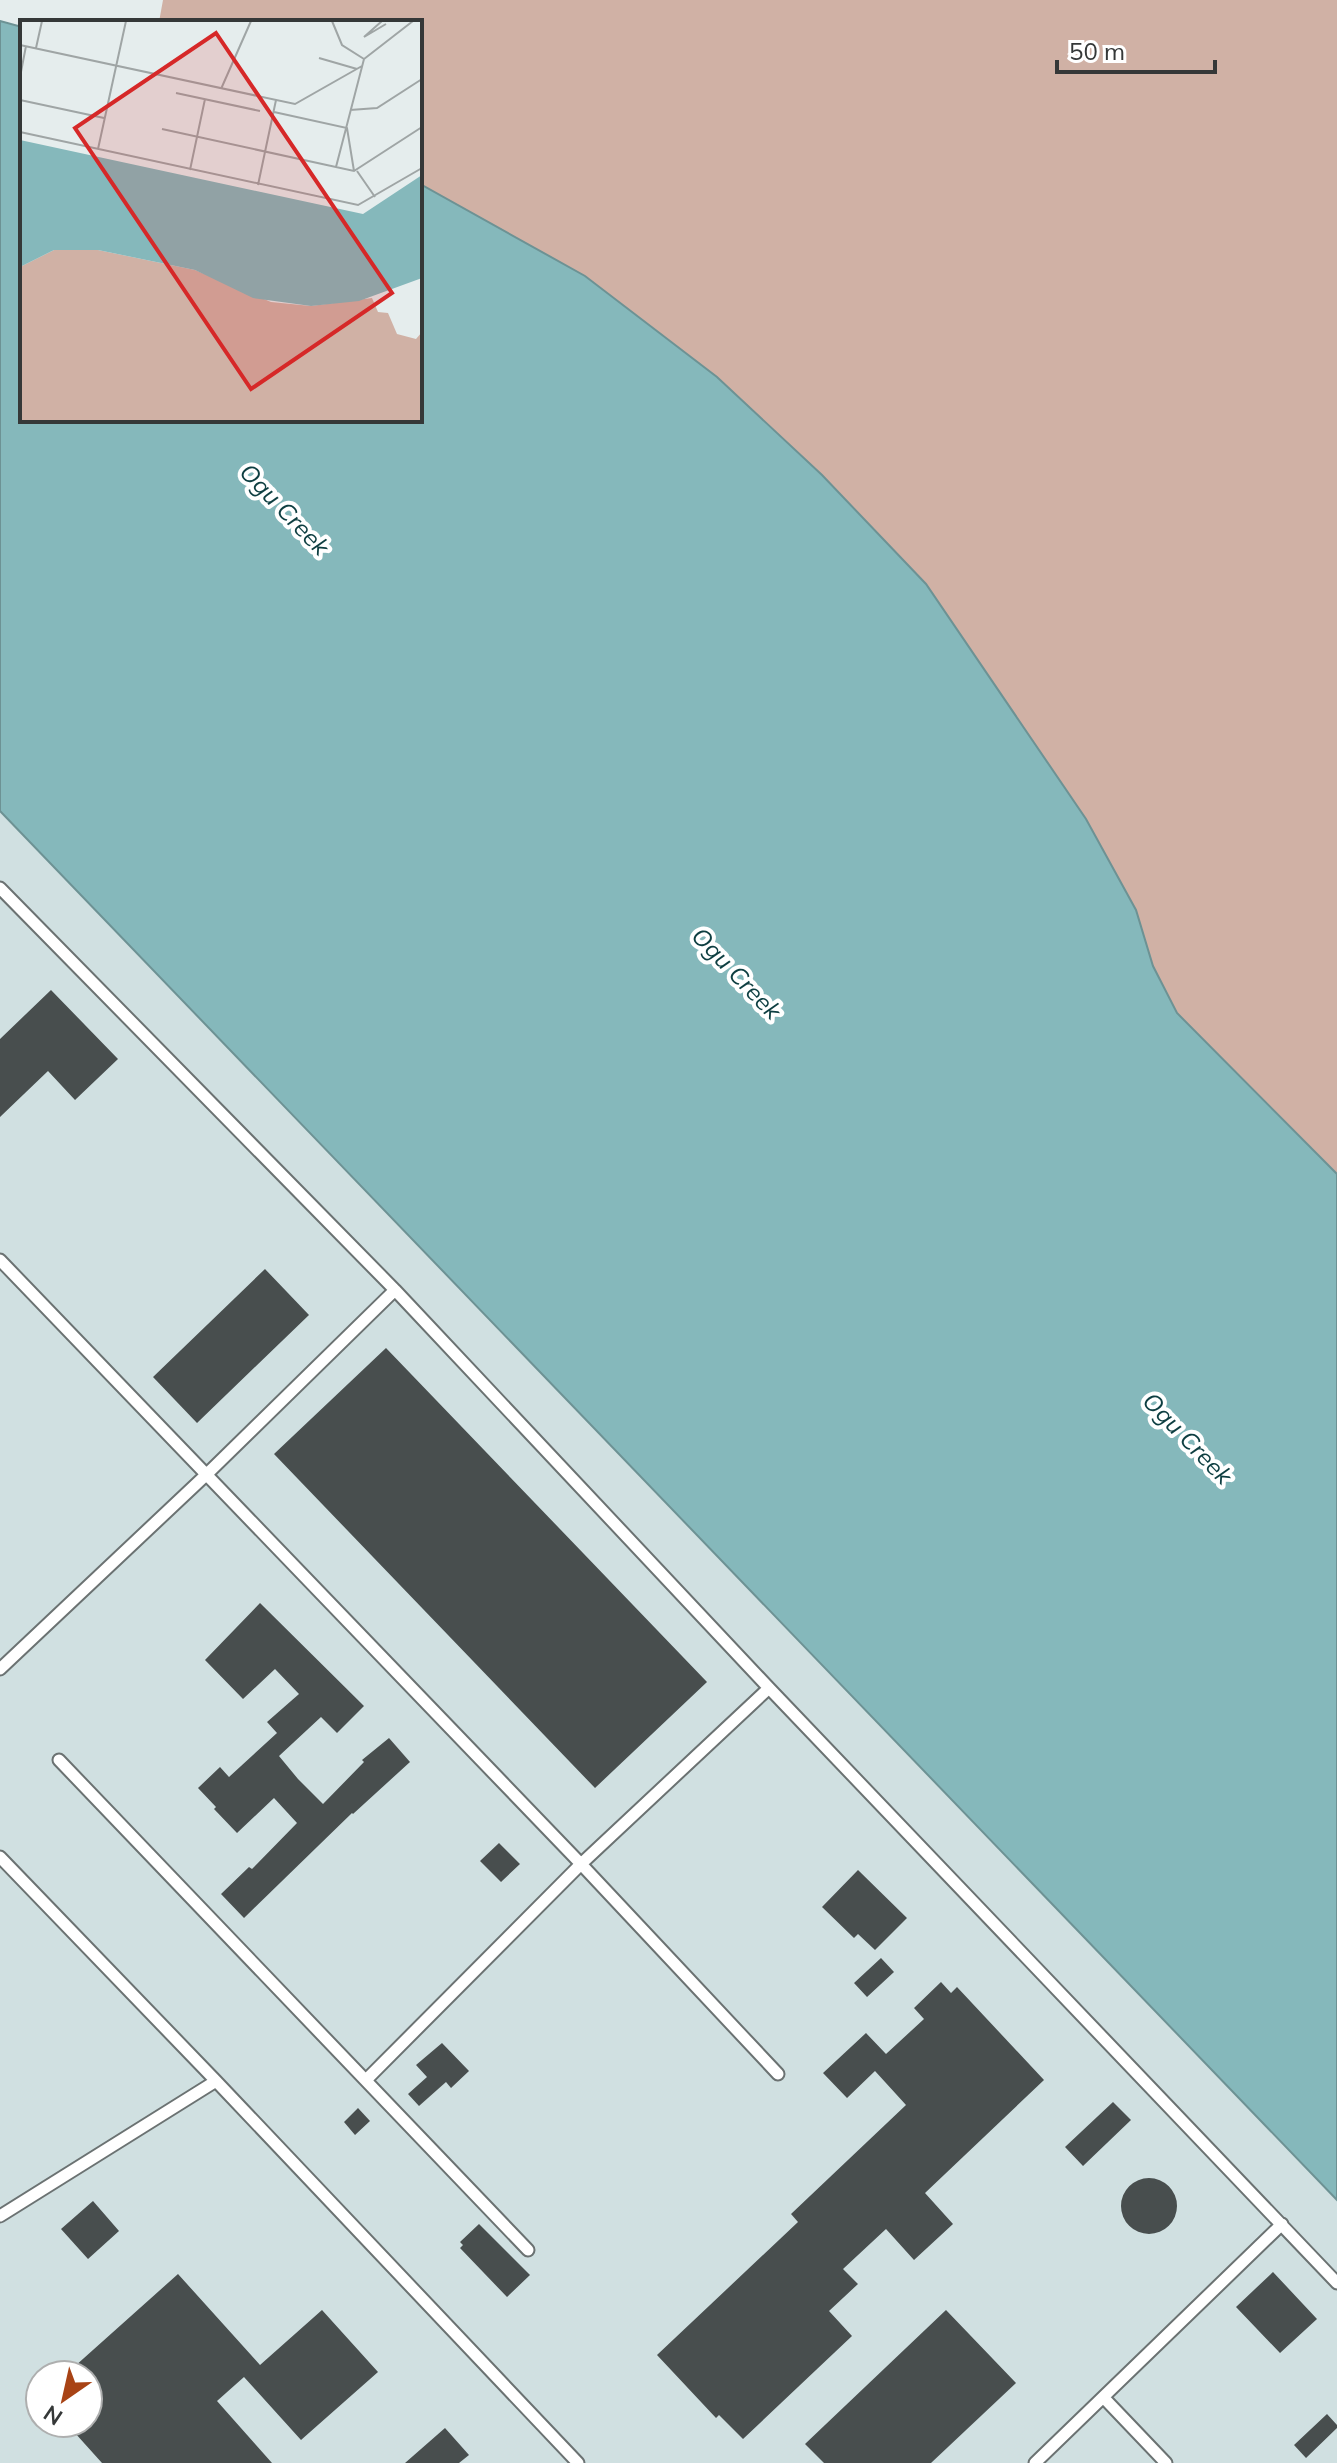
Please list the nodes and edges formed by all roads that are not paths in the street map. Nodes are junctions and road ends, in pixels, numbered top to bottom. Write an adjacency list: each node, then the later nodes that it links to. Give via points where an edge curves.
1 (0, 888): 3 (lane)
2 (0, 1260): 4 (lane)
3 (395, 1290): 4 (lane); 6 (lane)
4 (208, 1473): 5 (lane); 9 (lane)
5 (0, 1669)
6 (769, 1688): 9 (lane); 14 (lane)
7 (59, 1760): 11 (lane)
8 (0, 1857): 12 (lane)
9 (581, 1864): 10 (lane); 11 (lane)
10 (778, 2074)
11 (366, 2080): 15 (lane)
12 (216, 2081): 13 (lane); 18 (lane)
13 (0, 2216)
14 (1282, 2224): 16 (lane); 17 (lane)
15 (528, 2250)
16 (1337, 2283)
17 (1104, 2398): 19 (lane); 20 (lane)
18 (578, 2463)
19 (1035, 2463)
20 (1166, 2463)

